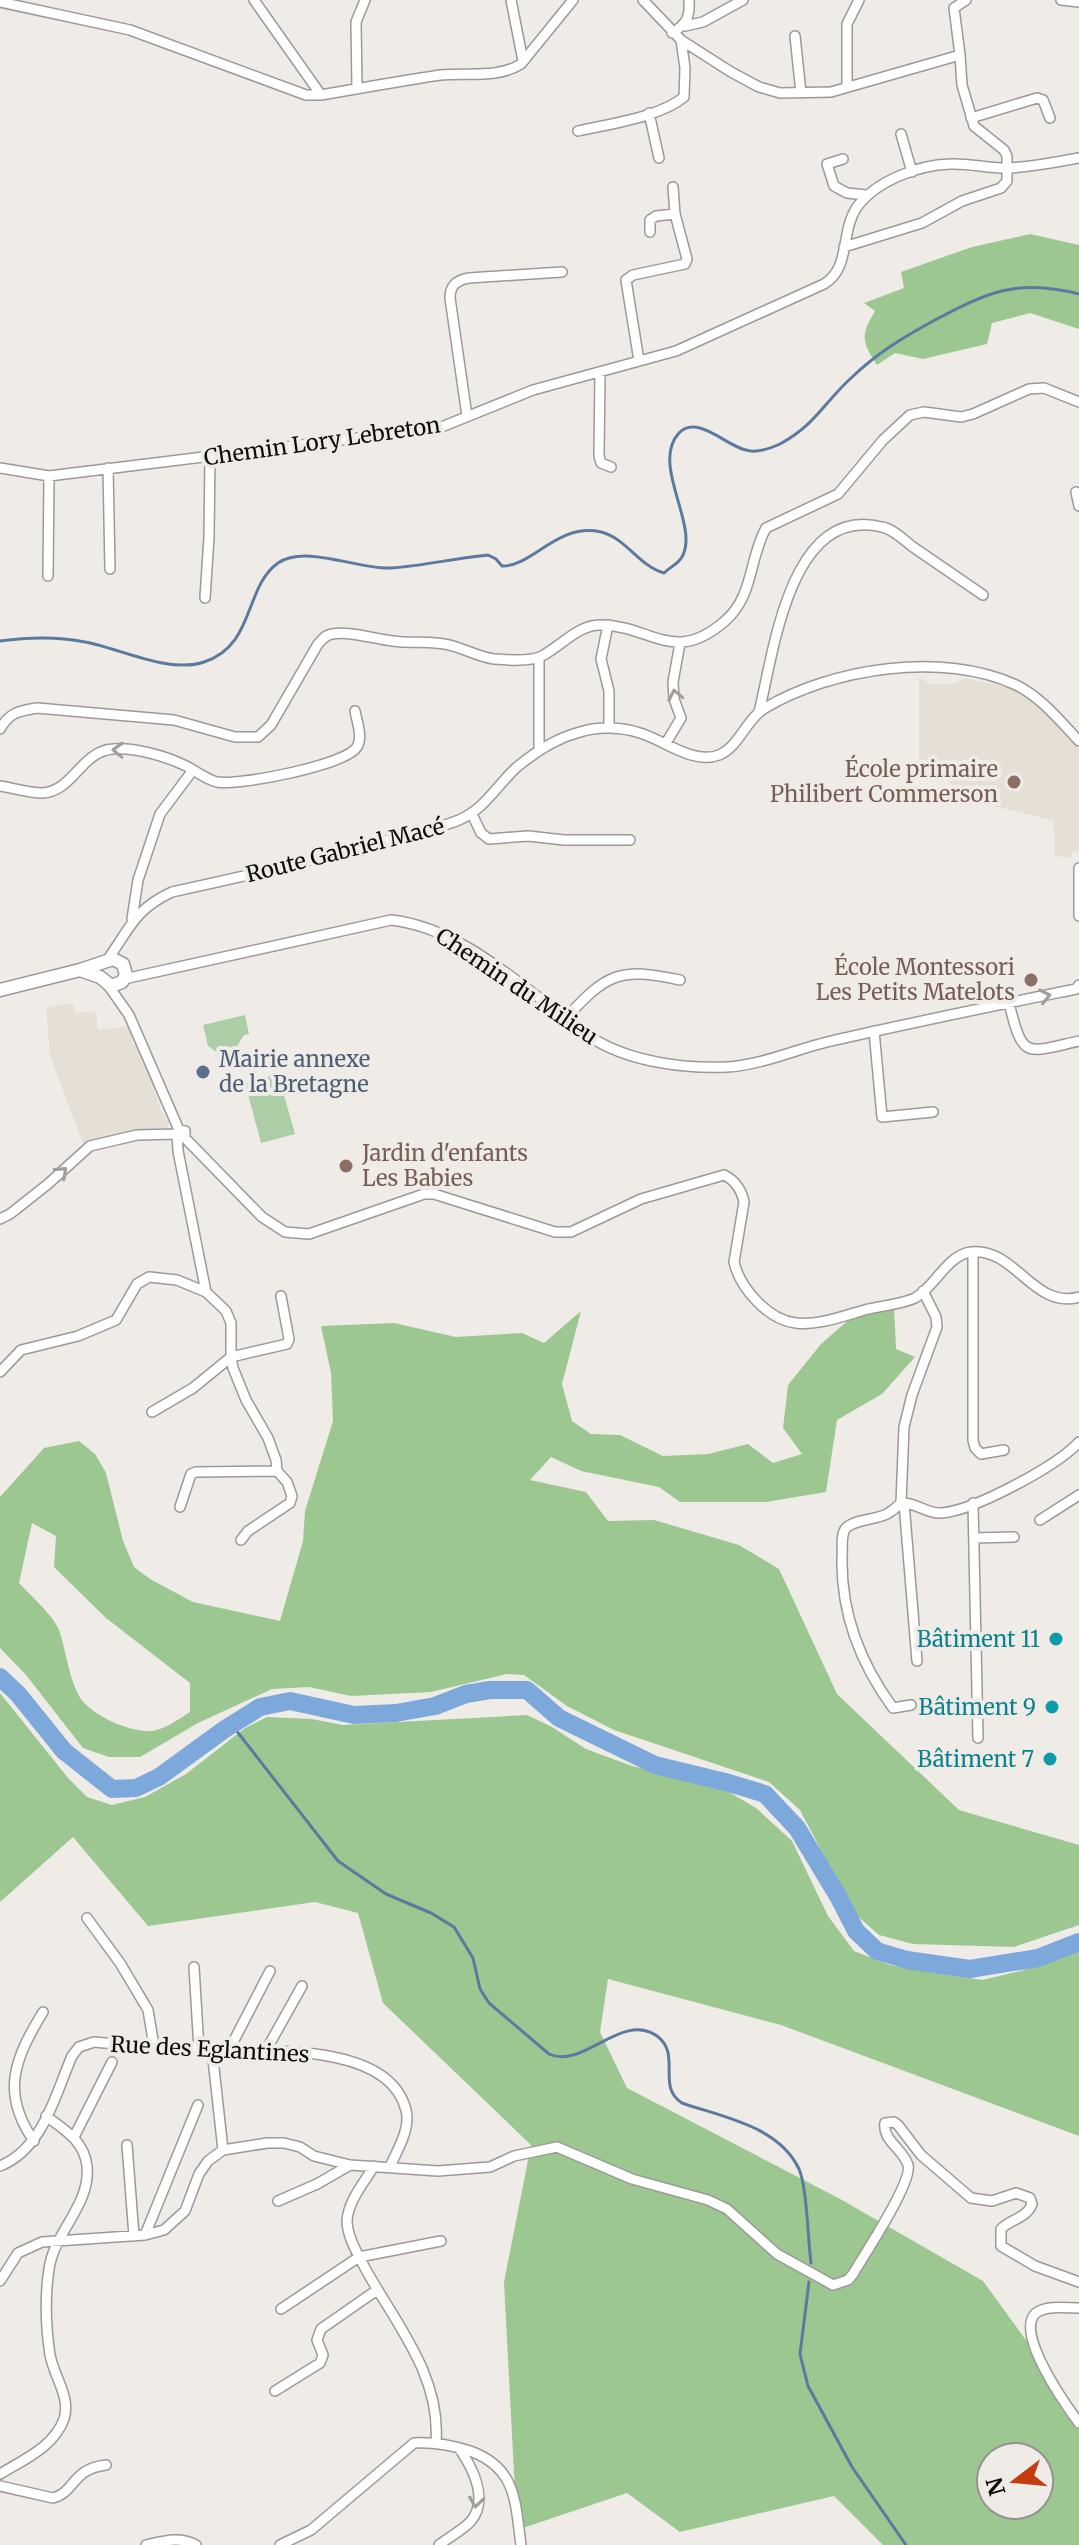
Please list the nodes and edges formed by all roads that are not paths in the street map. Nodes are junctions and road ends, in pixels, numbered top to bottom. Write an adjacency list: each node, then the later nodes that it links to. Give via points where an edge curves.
1 (254, 0): 22 (street)
2 (365, 0): 20 (street, via 356,22)
3 (511, 0): 18 (street)
4 (573, 0): 18 (street)
5 (643, 0): 14 (street)
6 (689, 0): 13 (street)
7 (743, 0): 13 (street)
8 (859, 0): 19 (street, via 847,24)
9 (966, 0): 17 (street, via 954,8)
10 (1061, 0): 12 (street)
11 (0, 2): 22 (street, via 130,30 284,88)
12 (1079, 2)
13 (685, 26): 14 (street)
14 (672, 33): 16 (street)
15 (795, 36): 21 (street)
16 (681, 40): 21 (street, via 759,87); 23 (street, via 684,97)
17 (960, 55): 19 (street); 24 (street)
18 (523, 61): 20 (street, via 512,70)
19 (847, 87): 21 (street)
20 (357, 89): 22 (street)
21 (801, 93)
22 (321, 95)
23 (649, 113): 26 (street); 28 (street)
24 (971, 118): 25 (street, via 1037,98); 31 (street, via 979,133 1004,150)
25 (1050, 118)
26 (578, 131)
27 (901, 134): 32 (street)
28 (659, 158)
29 (1079, 158): 31 (street)
30 (843, 159): 34 (street, via 827,164 834,186)
31 (1008, 168): 32 (street, via 949,164); 37 (street, via 1001,188 922,223)
32 (912, 172): 34 (street)
33 (673, 187): 35 (street)
34 (866, 195): 37 (street, Chemin Lory Lebreton, via 852,214)
35 (675, 214): 36 (street, via 650,220); 39 (street, via 685,264 626,280)
36 (650, 232)
37 (844, 247): 39 (street, Chemin Lory Lebreton, via 838,273 824,284 676,351)
38 (562, 272): 42 (street, via 469,278 451,287)
39 (639, 361): 40 (street, Chemin Lory Lebreton)
40 (600, 372): 42 (street, Chemin Lory Lebreton); 44 (street, via 599,456)
41 (1079, 402): 55 (street, via 1044,388 1029,389 961,417 910,415 838,494 766,528 742,602 706,635)
42 (467, 416): 43 (street, Chemin Lory Lebreton, via 419,432)
43 (210, 457): 46 (street, Chemin Lory Lebreton); 53 (street)
44 (611, 467)
45 (0, 468): 47 (street, Chemin Lory Lebreton)
46 (108, 468): 47 (street, Chemin Lory Lebreton); 50 (street)
47 (49, 476): 51 (street)
48 (1076, 492): 49 (street)
49 (1079, 506)
50 (110, 569)
51 (48, 576)
52 (983, 595): 58 (street, via 885,527 841,527 826,535 798,572)
53 (205, 598)
54 (608, 625): 55 (street); 56 (street, via 580,631); 59 (street, via 601,659 609,691)
55 (680, 643): 62 (street, one-way to 55, via 681,718 673,682)
56 (539, 657): 60 (street, via 493,659 451,645 332,634 318,644 271,725 258,737 235,737 174,720 37,708 15,712); 63 (street)
57 (355, 711): 64 (street, via 359,743 347,756 251,781 220,783)
58 (759, 712): 61 (street, Route Gabriel Macé, via 849,674 905,667 952,669 1002,679 1026,690); 62 (street, Route Gabriel Macé, via 718,755 693,756)
59 (609, 728): 62 (street, Route Gabriel Macé); 63 (street, Route Gabriel Macé, via 582,731)
60 (0, 729)
61 (1079, 741)
62 (666, 743)
63 (539, 751): 66 (street, Route Gabriel Macé)
64 (193, 770): 65 (street, one-way to 65, via 118,748 93,754 55,790); 71 (street, via 160,814 138,880)
65 (0, 786)
66 (472, 814): 67 (street, via 489,839); 71 (street, Route Gabriel Macé, via 312,860 172,892)
67 (630, 840)
68 (1079, 868): 69 (street)
69 (1079, 906): 70 (street)
70 (1079, 916)
71 (132, 921): 72 (street, Route Gabriel Macé)
72 (117, 968): 73 (main road); 75 (main road, via 115,986); 75 (main road, via 99,970); 78 (street); 80 (street, Chemin du Milieu, via 141,973 401,921 429,927 494,965)
73 (80, 970): 75 (main road); 77 (main road)
74 (680, 980): 80 (street, via 643,972 607,980)
75 (104, 981): 78 (street)
76 (1079, 985): 79 (street, Chemin du Milieu, one-way to 76)
77 (0, 990)
78 (121, 1001): 84 (street)
79 (1009, 1003): 81 (street, Chemin du Milieu); 82 (street, via 1018,1039 1025,1046 1037,1051)
80 (566, 1018): 81 (street, Chemin du Milieu, via 597,1042 627,1053 700,1067 762,1061)
81 (874, 1031): 83 (street, via 882,1117)
82 (1079, 1041)
83 (933, 1112)
84 (180, 1135): 85 (street, one-way to 84, via 90,1146 137,1135); 87 (street, via 262,1217 285,1232 309,1234 434,1194 555,1232 571,1232 641,1199 724,1175 744,1202 734,1265 752,1297 771,1312 793,1323 813,1323 915,1298); 88 (street, via 178,1151)
85 (0, 1219)
86 (973, 1252): 87 (street, via 951,1262); 90 (street, via 997,1257 1044,1293); 95 (street, via 973,1440 981,1454)
87 (923, 1291): 98 (street, via 937,1327 904,1427)
88 (206, 1292): 91 (street, via 231,1323); 92 (street, via 177,1280 149,1277 137,1284 116,1320 21,1350)
89 (281, 1296): 91 (street, via 287,1344)
90 (1079, 1297)
91 (231, 1357): 93 (street); 96 (street, via 246,1400 268,1438)
92 (0, 1372)
93 (152, 1412)
94 (1079, 1442): 99 (street, via 1057,1462)
95 (1004, 1450)
96 (277, 1471): 100 (street, via 196,1472); 106 (street, via 287,1482 290,1503)
97 (1079, 1495): 101 (street)
98 (903, 1503): 99 (street, via 942,1513); 107 (street); 108 (street, via 887,1514 849,1525 843,1533 842,1568 852,1632 873,1681 893,1708)
99 (973, 1503): 105 (street)
100 (180, 1507)
101 (1053, 1513): 102 (street); 103 (street)
102 (1040, 1520)
103 (1059, 1525)
104 (1014, 1537): 105 (street)
105 (974, 1538): 109 (street)
106 (241, 1540)
107 (917, 1661)
108 (911, 1705)
109 (978, 1738)
110 (87, 1918): 115 (street, via 148,2010)
111 (194, 1967): 116 (street)
112 (270, 1971): 118 (street)
113 (302, 1986): 119 (street)
114 (43, 2012): 124 (street, via 21,2048 14,2072 13,2100)
115 (154, 2046): 116 (street, Rue des Eglantines); 122 (street, Rue des Eglantines, via 94,2042 79,2047)
116 (199, 2050): 117 (street, Rue des Eglantines)
117 (212, 2050): 118 (street, Rue des Eglantines); 126 (street)
118 (229, 2050): 119 (street, Rue des Eglantines)
119 (265, 2052): 130 (street, Rue des Eglantines, via 343,2059 391,2082 406,2110 406,2128)
120 (112, 2062): 123 (street)
121 (198, 2105): 132 (street)
122 (46, 2116): 123 (street); 124 (street, Rue des Eglantines)
123 (74, 2137): 134 (street, via 84,2150 86,2187)
124 (34, 2141): 128 (street, Rue des Eglantines)
125 (127, 2145): 132 (street)
126 (223, 2150): 127 (street, via 284,2143); 132 (street, via 199,2174 176,2222)
127 (350, 2165): 129 (street); 131 (street)
128 (0, 2166)
129 (374, 2166): 130 (street); 135 (street, via 352,2201 347,2222)
130 (390, 2167): 137 (street, via 490,2167 557,2147 632,2179 718,2204 777,2254 833,2285 853,2274 908,2178 905,2158 885,2132 885,2123 894,2122 921,2155 971,2198 992,2201 1016,2193 1030,2198 1027,2214 1001,2229 1001,2246)
131 (278, 2201)
132 (140, 2235): 134 (street)
133 (441, 2241): 135 (street)
134 (58, 2243): 136 (street, via 27,2247); 146 (street, via 49,2267 47,2306 50,2356 65,2399 65,2417 51,2440)
135 (359, 2257): 138 (street); 140 (street)
136 (0, 2281)
137 (1079, 2282)
138 (377, 2290): 141 (street, via 321,2329 320,2363); 143 (street, via 427,2380 436,2407)
139 (1079, 2308): 142 (street, via 1040,2311 1029,2324 1050,2378)
140 (281, 2309)
141 (275, 2391)
142 (1079, 2423)
143 (436, 2442): 144 (street); 150 (street, via 414,2443 311,2530)
144 (459, 2448): 151 (street, one-way to 151, via 476,2481 477,2511); 152 (street, via 493,2461 508,2480)
145 (106, 2465): 147 (street, via 91,2466 53,2498)
146 (0, 2474)
147 (0, 2486)
148 (146, 2545): 149 (street, via 173,2539)
149 (196, 2545)
150 (280, 2545)
151 (439, 2545)
152 (521, 2545)

